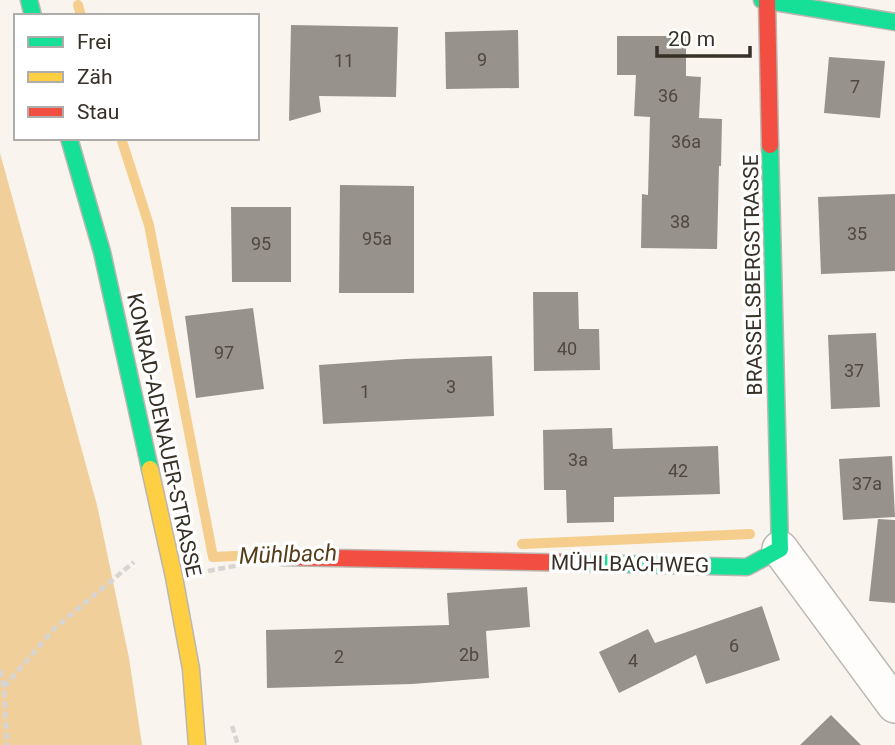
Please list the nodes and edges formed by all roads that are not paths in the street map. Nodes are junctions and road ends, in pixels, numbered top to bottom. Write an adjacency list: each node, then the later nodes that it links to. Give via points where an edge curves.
1 (766, 0): 2 (street); 4 (street, BRASSELSBERGSTRASSE)
2 (895, 23)
3 (70, 140): 7 (street, KONRAD-ADENAUER-STRASSE, via 102,252 174,578 191,669)
4 (780, 549): 5 (street, MÜHLBACHWEG, via 747,567); 6 (street)
5 (283, 557)
6 (895, 705)
7 (197, 745)

